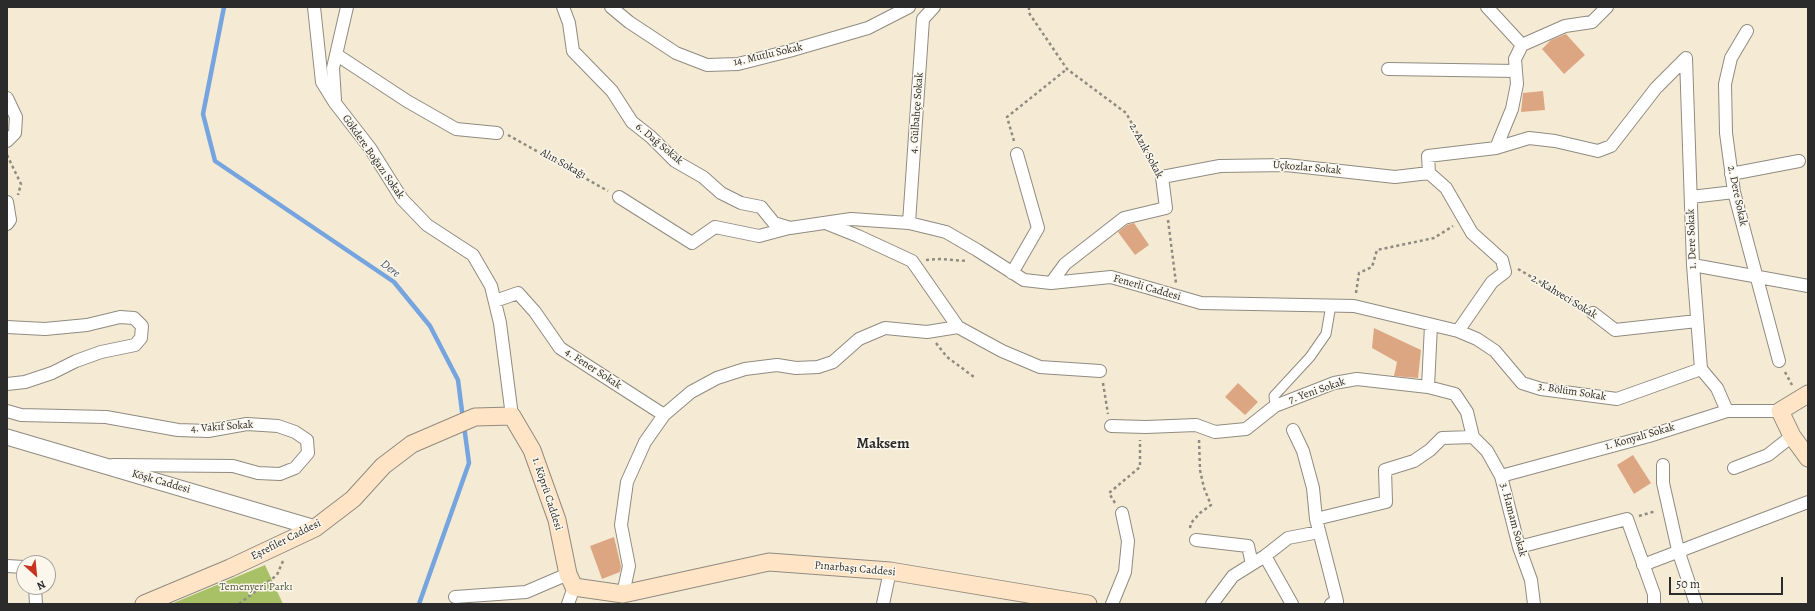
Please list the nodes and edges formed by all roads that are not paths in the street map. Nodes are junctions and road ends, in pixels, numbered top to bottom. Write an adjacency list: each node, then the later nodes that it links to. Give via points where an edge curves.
1 (314, 7): 15 (street, Gökdere Boğazı Sokak, via 322,82)
2 (347, 7): 11 (street)
3 (563, 7): 31 (street, 6. Dağ Sokak, via 569,23 573,51 612,91 632,122 675,161 703,177 721,193 741,203 761,207 774,223)
4 (611, 7): 5 (street, 14. Mutlu Sokak, via 676,53 707,65 738,64 789,52 868,28)
5 (909, 7)
6 (934, 7): 29 (street, 4. Gülbahçe Sokak, via 923,19)
7 (1487, 7): 10 (street)
8 (1607, 7): 10 (street, via 1592,22 1565,26)
9 (1747, 31): 22 (street, 2. Dere Sokak, via 1730,58 1725,84 1726,133)
10 (1522, 45): 13 (street, via 1516,59)
11 (337, 55): 15 (street, via 333,68); 16 (street, via 407,101 456,129)
12 (1388, 68): 13 (street)
13 (1516, 71): 18 (street, via 1517,84 1512,109)
14 (7, 98): 17 (street, via 16,117 16,133)
15 (335, 103): 37 (street, Gökdere Boğazı Sokak, via 370,148 402,199 427,225 473,255 491,286)
16 (497, 133)
17 (7, 141)
18 (1496, 148): 21 (street, via 1428,156); 26 (street, 1. Dere Sokak, via 1529,138 1598,151 1611,146 1656,88 1686,58)
19 (1017, 154): 33 (street, via 1038,228)
20 (1799, 161): 22 (street)
21 (1429, 173): 23 (street, Üçkozlar Sokak, via 1394,177 1286,165 1220,166); 44 (street, via 1446,188 1472,233 1502,260 1505,272 1492,282)
22 (1731, 174): 24 (street, 2. Dere Sokak)
23 (1162, 177): 35 (street, 2. Azık Sokak, via 1166,208 1124,218 1065,264)
24 (1734, 192): 26 (street); 34 (street, 2. Dere Sokak)
25 (619, 197): 31 (street, via 692,243 714,227 759,236)
26 (1691, 197): 32 (street, 1. Dere Sokak)
27 (7, 202): 28 (street)
28 (8, 222)
29 (909, 223): 30 (street, Fenerli Caddesi, via 851,219); 33 (street, Fenerli Caddesi, via 946,232)
30 (827, 224): 31 (street); 43 (street, via 912,262)
31 (789, 228)
32 (1693, 265): 34 (street); 40 (street, 1. Dere Sokak)
33 (1012, 273): 35 (street, Fenerli Caddesi, via 1024,280)
34 (1757, 277): 36 (street); 45 (street, 2. Dere Sokak)
35 (1051, 283): 38 (street, Fenerli Caddesi, via 1111,277 1201,303)
36 (1808, 286)
37 (495, 301): 55 (street, 4. Fener Sokak, via 518,293 560,348); 56 (street, Gökdere Boğazı Sokak)
38 (1331, 305): 41 (street, Fenerli Caddesi, via 1354,306); 51 (street, via 1326,334 1310,357 1274,396)
39 (1594, 313): 40 (street, 2. Kahveci Sokak, via 1615,330)
40 (1697, 321): 46 (street, 1. Dere Sokak)
41 (1431, 325): 44 (street, 3. Bölüm Sokak); 49 (street)
42 (7, 327): 48 (street, via 45,329 86,325 120,317 134,318 142,326 142,338 135,345 101,352 25,382)
43 (958, 327): 47 (street, via 1002,351 1040,367); 55 (street, via 927,332 885,328 859,339 833,362 818,367 796,368 777,365 745,369 717,378 691,392)
44 (1458, 331): 46 (street, 3. Bölüm Sokak, via 1478,339 1495,351 1522,383 1541,389 1617,399)
45 (1779, 361)
46 (1701, 368): 53 (street, via 1717,388)
47 (1100, 371)
48 (7, 384)
49 (1428, 387): 51 (street, 7. Yeni Sokak, via 1356,379 1334,383); 61 (street, 3. Hamam Sokak, via 1454,394 1466,412)
50 (1805, 398): 54 (main road)
51 (1275, 406): 57 (street, 7. Yeni Sokak, via 1246,429 1215,432 1196,425)
52 (7, 411): 64 (street, 4. Vakıf Sokak, via 21,415 106,417 178,430 208,431 247,424 278,426 307,440 308,453 295,468 280,474 258,473 233,466)
53 (1727, 411): 54 (street, 1. Konyalı Sokak); 66 (street, 1. Konyalı Sokak, via 1649,436)
54 (1780, 411): 59 (main road)
55 (664, 415): 81 (street, via 645,442 627,482 621,525 630,566)
56 (512, 416): 70 (main road, Eşrefiler Caddesi, via 475,417 412,444 383,466 353,499); 79 (main road, 1. Köprü Caddesi, via 532,450 557,520)
57 (1111, 426)
58 (1293, 430): 69 (street, via 1303,451 1313,488)
59 (1792, 436): 62 (main road); 65 (street, via 1768,455)
60 (7, 437): 64 (street, Köşk Caddesi)
61 (1473, 437): 66 (street, 3. Hamam Sokak, via 1486,451); 69 (street, via 1442,438 1414,461 1384,470 1386,502)
62 (1808, 458)
63 (1663, 465): 74 (street, via 1663,483)
64 (106, 466): 70 (street, Köşk Caddesi)
65 (1734, 468)
66 (1501, 476): 73 (street, 3. Hamam Sokak)
67 (1808, 502): 74 (street)
68 (1122, 513): 86 (street, via 1128,541 1125,572)
69 (1316, 519): 71 (street)
70 (315, 528): 82 (main road, Eşrefiler Caddesi)
71 (1319, 532): 75 (street, via 1288,538); 89 (street, via 1337,601)
72 (1196, 540): 76 (street, via 1248,546)
73 (1519, 547): 77 (street, via 1627,519); 90 (street, 3. Hamam Sokak, via 1531,580)
74 (1678, 550): 77 (street); 92 (street)
75 (1265, 556): 76 (street); 88 (street)
76 (1252, 564): 87 (street, via 1233,576)
77 (1643, 565): 91 (street, via 1654,594)
78 (890, 571): 81 (main road, Pınarbaşı Caddesi, via 769,562); 84 (street); 85 (main road, Pınarbaşı Caddesi)
79 (571, 581): 80 (street, via 526,592); 81 (main road); 83 (street)
80 (456, 597)
81 (626, 599)
82 (144, 604)
83 (568, 604)
84 (883, 604)
85 (1088, 604)
86 (1112, 604)
87 (1212, 604)
88 (1292, 604)
89 (1331, 604)
90 (1534, 604)
91 (1654, 604)
92 (1696, 604)

